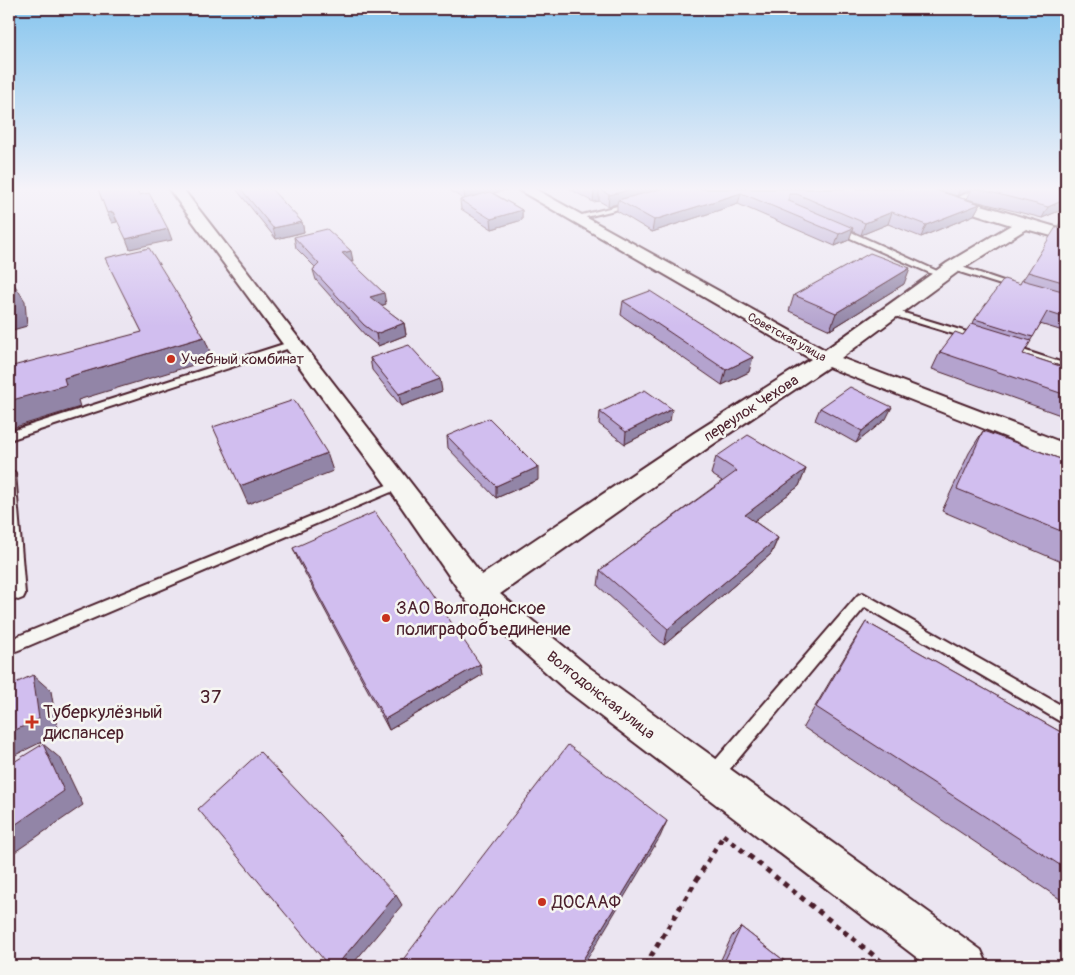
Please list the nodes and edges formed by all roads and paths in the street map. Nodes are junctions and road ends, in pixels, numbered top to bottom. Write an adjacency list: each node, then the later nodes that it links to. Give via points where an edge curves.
1 (210, 234): 8 (street, Волгодонская улица)
2 (603, 234): 9 (street, Советская улица)
3 (853, 234): 5 (lane)
4 (1007, 234): 5 (street, переулок Чехова)
5 (948, 271): 6 (lane); 7 (street, переулок Чехова)
6 (1028, 291)
7 (891, 312): 9 (street, переулок Чехова); 10 (lane)
8 (293, 344): 11 (lane); 14 (street, Волгодонская улица)
9 (826, 359): 12 (street, Советская улица); 15 (street, переулок Чехова)
10 (1066, 367)
11 (9, 436)
12 (1066, 453)
13 (9, 473): 16 (lane)
14 (399, 484): 15 (street, Волгодонская улица); 17 (lane)
15 (478, 593): 19 (street, Волгодонская улица, via 578,679)
16 (18, 594)
17 (16, 644)
18 (1066, 717): 19 (lane, via 863,599)
19 (712, 778): 20 (street, Волгодонская улица)
20 (743, 802): 21 (path); 24 (street, Волгодонская улица)
21 (723, 836): 22 (path); 23 (path)
22 (646, 966)
23 (888, 966)
24 (965, 966)

